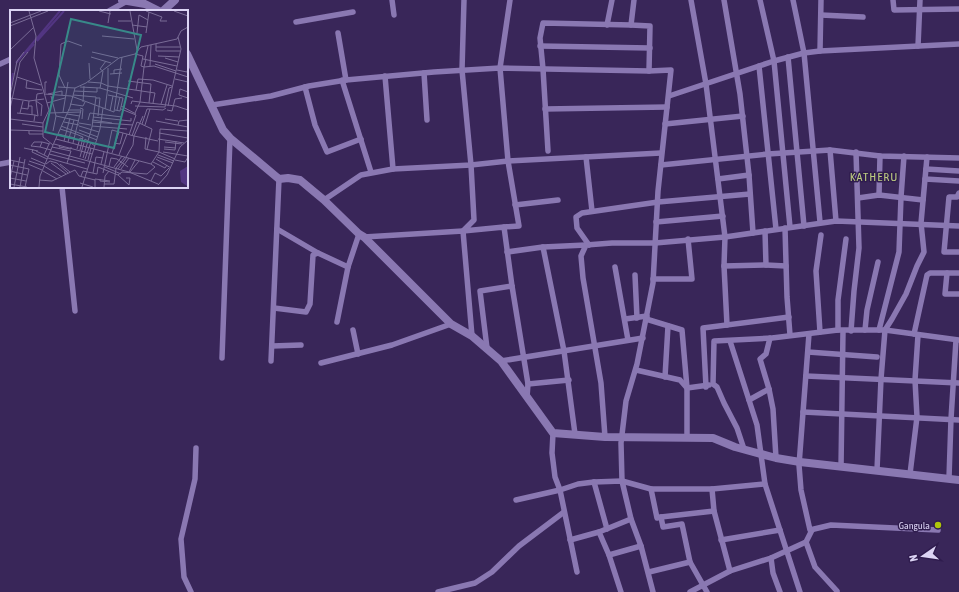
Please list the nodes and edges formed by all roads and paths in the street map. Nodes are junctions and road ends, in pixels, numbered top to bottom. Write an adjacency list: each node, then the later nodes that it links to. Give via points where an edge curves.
1 (125, 0): 16 (street); 17 (main road, via 145,4)
2 (175, 0): 18 (main road)
3 (392, 0): 21 (street)
4 (464, 0): 42 (street)
5 (510, 0): 40 (street)
6 (612, 0): 26 (street)
7 (634, 0): 25 (street)
8 (691, 0): 48 (street)
9 (724, 0): 45 (street)
10 (760, 0): 37 (street)
11 (793, 0): 33 (street)
12 (821, 0): 22 (street)
13 (892, 0): 19 (street, via 894,10)
14 (920, 0): 19 (street)
15 (959, 9): 19 (street)
16 (110, 10)
17 (157, 10)
18 (164, 10)
19 (920, 10): 30 (street)
20 (353, 12): 24 (street)
21 (394, 15)
22 (821, 16): 23 (street); 32 (street)
23 (863, 17)
24 (296, 22)
25 (631, 24): 26 (street); 31 (street, via 650,26)
26 (607, 25): 29 (street, via 542,23)
27 (338, 33): 47 (street)
28 (959, 44): 30 (street)
29 (540, 46): 31 (street); 41 (street)
30 (918, 46): 32 (street)
31 (650, 48): 43 (street)
32 (820, 51): 33 (street)
33 (804, 53): 35 (street); 62 (street)
34 (188, 56): 51 (main road)
35 (788, 57): 37 (street); 63 (street)
36 (10, 59): 38 (street)
37 (774, 61): 39 (street); 66 (street)
38 (0, 64)
39 (759, 66): 45 (street); 67 (street)
40 (500, 68): 41 (street); 42 (street); 75 (street)
41 (543, 69): 43 (street); 53 (street)
42 (462, 70): 44 (street); 78 (street)
43 (649, 71): 50 (street, via 671,70)
44 (424, 73): 46 (street); 55 (street)
45 (737, 73): 48 (street); 54 (street)
46 (385, 76): 47 (street); 80 (street)
47 (344, 80): 49 (street); 59 (street)
48 (706, 84): 50 (street); 56 (street)
49 (305, 87): 51 (street, via 271,96); 59 (street, via 315,124 328,152)
50 (669, 96): 52 (street)
51 (212, 105): 58 (main road)
52 (667, 106): 53 (street); 57 (street)
53 (545, 110): 61 (street)
54 (743, 116): 56 (street); 68 (street)
55 (427, 120)
56 (711, 120): 57 (street); 74 (street)
57 (665, 124): 65 (street)
58 (230, 138): 85 (main road); 176 (street)
59 (361, 139): 83 (street)
60 (830, 150): 62 (street); 64 (street); 103 (street)
61 (548, 151)
62 (813, 151): 63 (street); 105 (street)
63 (798, 152): 66 (street); 110 (street)
64 (856, 152): 69 (street); 95 (street)
65 (661, 153): 71 (street); 79 (street)
66 (784, 153): 67 (street); 113 (street)
67 (768, 154): 68 (street); 115 (street)
68 (747, 156): 74 (street); 84 (street)
69 (880, 156): 70 (street); 91 (street)
70 (904, 156): 72 (street); 94 (street)
71 (586, 157): 75 (street); 101 (street)
72 (927, 157): 73 (street); 81 (street)
73 (959, 158)
74 (715, 159): 79 (street); 86 (street)
75 (508, 161): 78 (street); 100 (street)
76 (10, 162): 77 (street)
77 (0, 164)
78 (471, 165): 80 (street); 116 (street, via 474,220)
79 (661, 165): 99 (street)
80 (393, 169): 83 (street)
81 (926, 169): 82 (street); 87 (street)
82 (959, 171)
83 (371, 172): 96 (street, via 361,174)
84 (749, 175): 86 (street); 90 (street)
85 (280, 179): 96 (main road, via 300,180); 114 (street)
86 (718, 179): 93 (street)
87 (925, 179): 88 (street); 98 (street)
88 (959, 181)
89 (62, 188): 143 (street)
90 (750, 194): 93 (street); 118 (street)
91 (879, 195): 94 (street); 95 (street)
92 (958, 196): 109 (street, via 949,197)
93 (720, 197): 99 (street); 102 (street)
94 (901, 197): 98 (street); 107 (street)
95 (858, 198): 106 (street)
96 (324, 200): 119 (main road)
97 (558, 200): 100 (street)
98 (923, 200): 108 (street)
99 (658, 202): 101 (street); 104 (street)
100 (515, 205): 112 (street, via 519,226)
101 (592, 211): 125 (street, via 582,212 576,217 577,228)
102 (723, 216): 104 (street); 121 (street)
103 (836, 221): 105 (street); 106 (street)
104 (656, 222): 124 (street)
105 (820, 222): 110 (street)
106 (858, 222): 107 (street); 156 (street, via 859,248)
107 (900, 222): 108 (street); 154 (street, via 899,252)
108 (922, 223): 109 (street); 154 (street, via 924,252 906,294 892,319)
109 (946, 224): 111 (street); 128 (street, via 944,252)
110 (804, 226): 113 (street)
111 (959, 226)
112 (504, 227): 116 (street); 127 (street)
113 (787, 228): 115 (street); 133 (street)
114 (277, 229): 129 (street); 142 (street)
115 (776, 229): 117 (street)
116 (463, 231): 119 (street); 161 (street)
117 (765, 231): 118 (street); 131 (street)
118 (752, 233): 121 (street)
119 (361, 235): 134 (street); 149 (main road)
120 (821, 235): 157 (street, via 816,271)
121 (725, 237): 122 (street); 132 (street)
122 (688, 239): 124 (street); 139 (street, via 692,278)
123 (846, 239): 155 (street, via 838,300)
124 (655, 243): 125 (street); 139 (street)
125 (588, 245): 126 (street); 168 (street, via 581,256)
126 (543, 247): 127 (street); 171 (street)
127 (507, 252): 140 (street)
128 (959, 252)
129 (318, 253): 134 (street); 142 (street, via 313,255 310,304 306,312)
130 (878, 262): 153 (street)
131 (766, 265): 132 (street); 133 (street)
132 (724, 266): 150 (street)
133 (786, 266): 144 (street)
134 (348, 267): 148 (street)
135 (615, 267): 147 (street)
136 (947, 273): 137 (street); 141 (street, via 945,294); 159 (street, via 926,275)
137 (959, 273)
138 (635, 275): 145 (street)
139 (653, 279): 146 (street)
140 (512, 286): 170 (street, via 480,291); 177 (street)
141 (959, 294)
142 (274, 308): 169 (street)
143 (75, 311)
144 (789, 317): 150 (street); 160 (street)
145 (637, 318): 146 (street); 147 (street)
146 (646, 318): 151 (street); 162 (street)
147 (625, 319): 164 (street)
148 (337, 322)
149 (451, 324): 161 (main road); 173 (street)
150 (727, 324): 191 (street, via 703,328)
151 (668, 326): 183 (street); 192 (street, via 682,330)
152 (353, 330): 173 (street)
153 (865, 330): 154 (street); 156 (street)
154 (882, 330): 159 (street); 185 (street)
155 (841, 331): 156 (street); 157 (street); 174 (street)
156 (851, 331)
157 (820, 332): 158 (street)
158 (809, 334): 160 (street); 172 (street)
159 (916, 334): 166 (street); 187 (street)
160 (790, 335): 163 (street)
161 (472, 336): 170 (main road)
162 (642, 338): 164 (street); 181 (street)
163 (770, 338): 165 (street); 193 (street, via 766,354 760,359)
164 (628, 340): 168 (street)
165 (730, 340): 190 (street, via 714,341); 195 (street)
166 (958, 340): 188 (street)
167 (301, 345): 169 (street)
168 (594, 345): 171 (street); 204 (street, via 601,383)
169 (272, 346): 179 (street)
170 (487, 348): 178 (main road)
171 (564, 351): 177 (street); 186 (street)
172 (808, 352): 174 (street); 182 (street)
173 (358, 354): 180 (street)
174 (843, 354): 175 (street); 184 (street)
175 (877, 357)
176 (222, 358)
177 (523, 358): 178 (street); 189 (street)
178 (501, 361): 194 (main road)
179 (271, 362)
180 (321, 363)
181 (636, 370): 183 (street); 205 (street, via 626,401)
182 (806, 376): 184 (street); 196 (street)
183 (665, 377): 192 (street, via 680,380)
184 (843, 377): 185 (street); 197 (street)
185 (881, 379): 187 (street); 198 (street)
186 (568, 380): 189 (street); 203 (street)
187 (915, 380): 188 (street); 199 (street)
188 (957, 382): 200 (street)
189 (528, 384): 194 (street)
190 (713, 384): 191 (street); 208 (street, via 717,387 737,428)
191 (706, 387): 192 (street)
192 (686, 388): 206 (street)
193 (769, 389): 195 (street); 210 (street)
194 (527, 397): 202 (main road)
195 (749, 400): 209 (street)
196 (803, 412): 197 (street); 211 (street)
197 (842, 414): 198 (street); 212 (street)
198 (879, 416): 199 (street); 213 (street)
199 (917, 417): 200 (street); 214 (street)
200 (951, 419): 201 (street); 215 (street)
201 (959, 420)
202 (554, 434): 203 (main road); 222 (street, via 552,453 555,477)
203 (575, 434): 204 (main road)
204 (605, 437): 205 (main road)
205 (622, 437): 206 (main road); 216 (street)
206 (687, 438): 208 (main road, via 713,438)
207 (196, 448): 245 (street, via 195,479 181,540 184,577)
208 (744, 449): 209 (main road)
209 (762, 454): 210 (main road); 219 (street)
210 (776, 458): 211 (main road)
211 (800, 462): 212 (main road); 230 (street, via 801,490)
212 (841, 467): 213 (main road)
213 (877, 470): 214 (main road)
214 (910, 474): 215 (main road)
215 (949, 478): 217 (main road)
216 (622, 480): 218 (street); 220 (street); 227 (street)
217 (959, 480)
218 (594, 482): 222 (street); 228 (street)
219 (765, 484): 221 (street); 229 (street)
220 (651, 489): 221 (street); 226 (street, via 657,518)
221 (712, 489): 224 (street)
222 (560, 490): 223 (street); 225 (street)
223 (516, 500)
224 (714, 511): 226 (street); 234 (street)
225 (564, 512): 233 (street); 246 (street, via 519,546 492,572 475,583)
226 (661, 517): 240 (street, via 663,527 682,524)
227 (631, 519): 228 (street); 236 (street)
228 (607, 529): 232 (street)
229 (780, 530): 234 (street); 237 (street)
230 (812, 530): 231 (street, via 831,525); 235 (street)
231 (938, 530)
232 (599, 532): 233 (street); 238 (street)
233 (570, 540): 242 (street)
234 (721, 540): 241 (street)
235 (806, 542): 237 (street); 253 (street, via 815,567)
236 (641, 546): 238 (street); 243 (street)
237 (786, 551): 239 (street); 252 (street)
238 (608, 555): 247 (street)
239 (771, 558): 241 (street); 251 (street)
240 (690, 562): 243 (street); 244 (street)
241 (730, 571): 244 (street)
242 (577, 572)
243 (649, 572): 248 (street)
244 (704, 585): 249 (street); 250 (street)
245 (191, 592)
246 (438, 592)
247 (622, 592)
248 (653, 592)
249 (690, 592)
250 (707, 592)
251 (780, 592)
252 (800, 592)
253 (837, 592)

